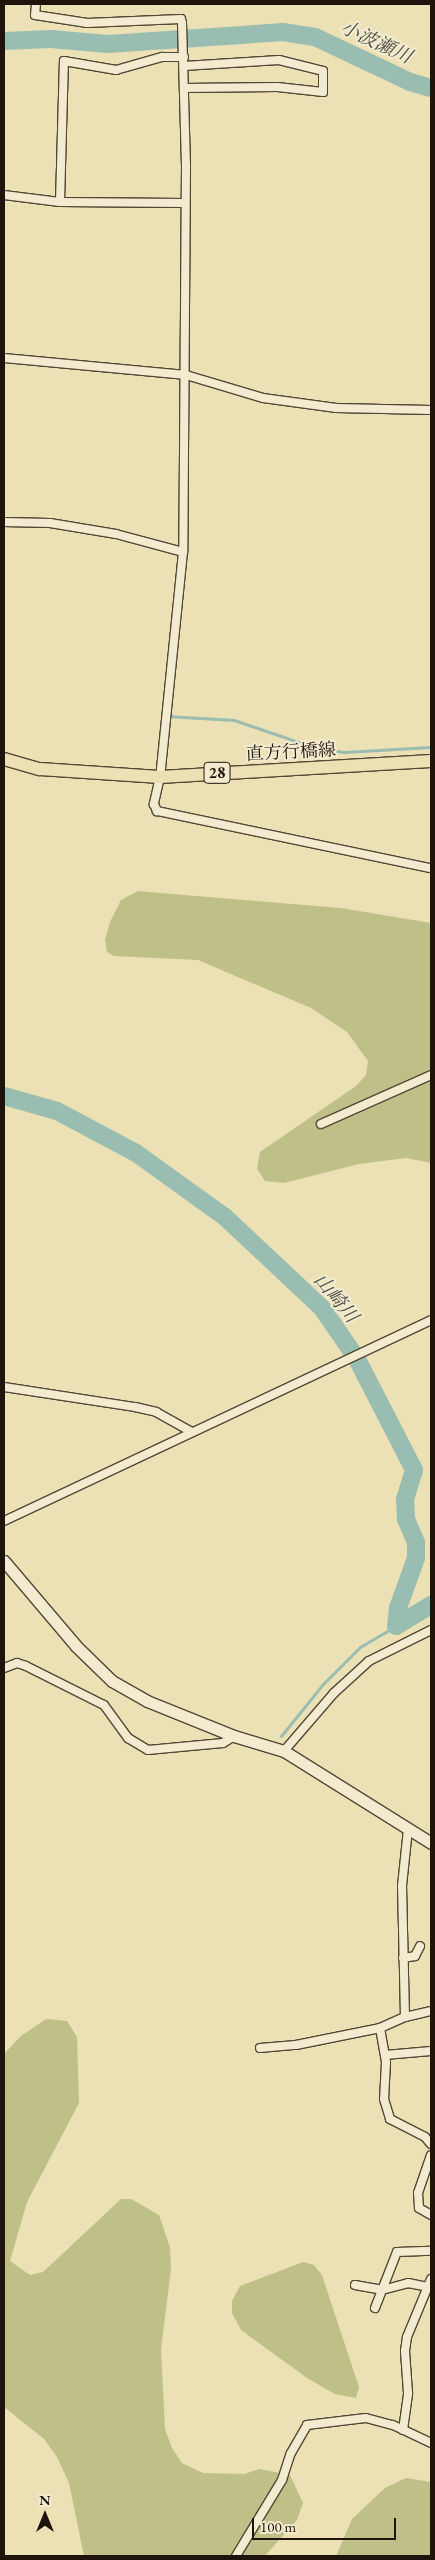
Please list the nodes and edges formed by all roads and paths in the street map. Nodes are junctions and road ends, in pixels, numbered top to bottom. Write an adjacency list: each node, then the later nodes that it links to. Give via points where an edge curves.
1 (36, 4): 2 (street, via 35,15 87,23 181,19)
2 (184, 56): 3 (street); 6 (street, via 162,57 116,70 64,61)
3 (184, 66): 4 (street); 4 (street, via 279,60 323,71 323,92 277,88)
4 (184, 88): 7 (street)
5 (4, 196): 6 (street)
6 (60, 202): 7 (street)
7 (184, 203): 9 (street)
8 (4, 358): 9 (street)
9 (186, 375): 10 (street, via 262,398 379,411); 12 (street)
10 (431, 410)
11 (4, 522): 12 (street, via 50,523 116,534)
12 (183, 552): 15 (street)
13 (4, 758): 15 (main road, 直方行橋線 / 28, via 40,769)
14 (431, 761): 15 (main road, 直方行橋線 / 28)
15 (160, 777): 16 (street, via 154,804 158,811)
16 (431, 868)
17 (431, 1076): 18 (street)
18 (321, 1124)
19 (431, 1320): 21 (street)
20 (4, 1387): 21 (street, via 135,1407 162,1415)
21 (192, 1432): 22 (street)
22 (4, 1521)
23 (4, 1561): 26 (street, via 76,1646 112,1681 146,1701)
24 (431, 1630): 27 (street, via 369,1661 334,1693)
25 (4, 1668): 26 (street, via 17,1663 26,1666 104,1705 128,1738 148,1750 223,1743)
26 (234, 1736): 27 (street)
27 (284, 1751): 28 (street)
28 (408, 1829): 29 (street); 31 (street, via 403,1855)
29 (431, 1843)
30 (420, 1946): 31 (street, via 415,1956)
31 (403, 1958): 33 (street)
32 (431, 2011): 33 (street)
33 (405, 2017): 34 (street)
34 (380, 2028): 35 (street, via 296,2045); 37 (street)
35 (260, 2048)
36 (431, 2051): 37 (street)
37 (385, 2055): 38 (street, via 384,2099 390,2119)
38 (431, 2141)
39 (431, 2155): 40 (street, via 418,2193 419,2208)
40 (431, 2215)
41 (431, 2251): 44 (street, via 397,2252)
42 (430, 2283): 44 (street, via 408,2283); 46 (street, via 407,2337 408,2406)
43 (355, 2285): 44 (street)
44 (382, 2290): 45 (street)
45 (375, 2308)
46 (403, 2430): 47 (street); 48 (street, via 366,2418 307,2425 291,2453 282,2480)
47 (431, 2443)
48 (236, 2556)

